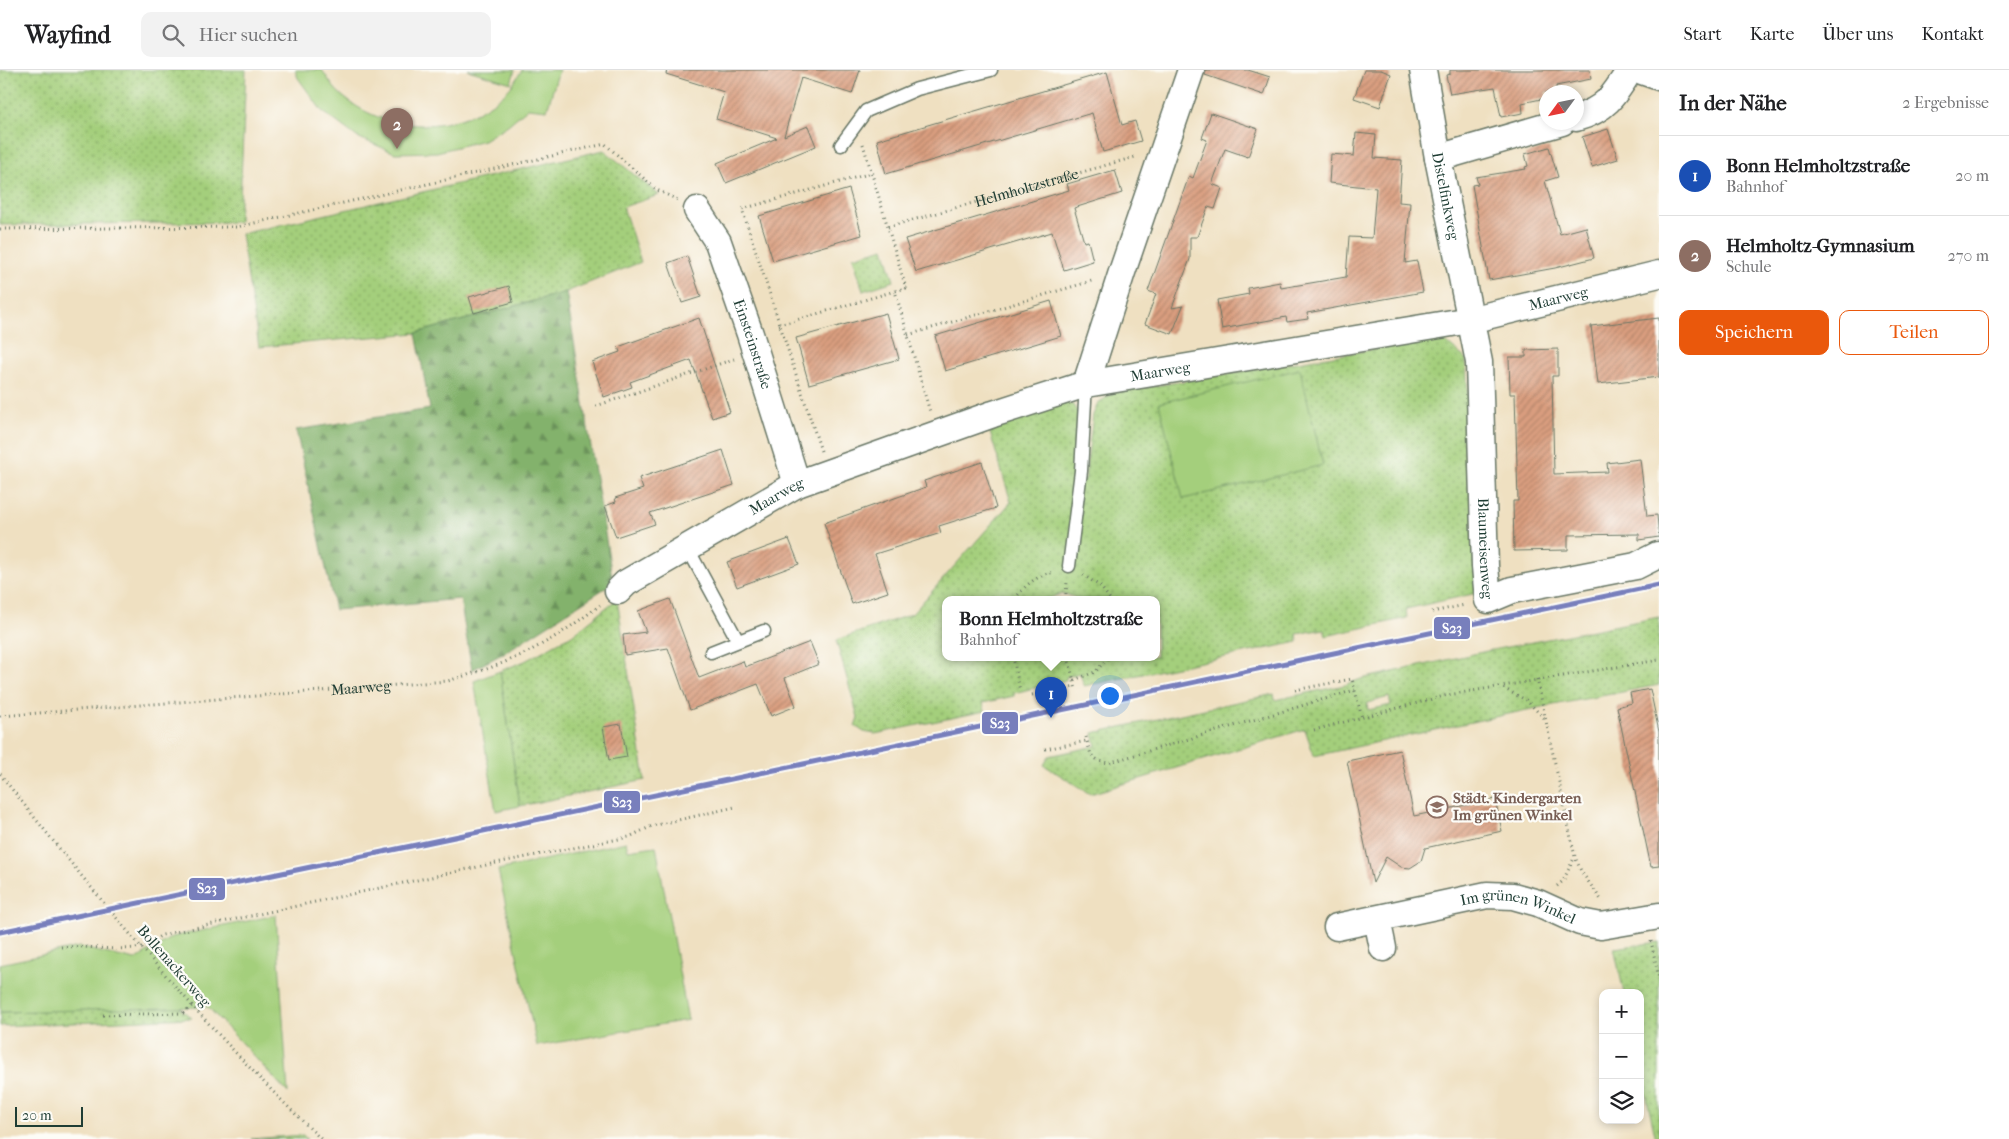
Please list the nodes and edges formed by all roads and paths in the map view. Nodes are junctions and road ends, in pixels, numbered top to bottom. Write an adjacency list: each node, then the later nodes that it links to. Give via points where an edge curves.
1 (991, 70): 8 (lane, via 918,89 866,111)
2 (1191, 70): 11 (street)
3 (1423, 70): 12 (street, Distelfinkweg)
4 (1630, 70): 7 (street, via 1613,99)
5 (1639, 70): 6 (street)
6 (1659, 77)
7 (1584, 116)
8 (857, 122): 10 (lane); 13 (path)
9 (1539, 129): 12 (street)
10 (841, 145)
11 (1164, 149): 15 (path, Helmholtzstraße); 17 (street)
12 (1438, 158): 20 (street, Distelfinkweg)
13 (872, 173): 15 (path); 21 (path, via 742,209)
14 (697, 210): 16 (path, via 657,190 605,144 236,227); 27 (street, Einsteinstraße, via 718,242)
15 (888, 228): 19 (path, via 906,288)
16 (0, 229)
17 (1122, 272): 22 (path); 24 (street)
18 (1659, 274): 20 (street, Maarweg)
19 (895, 291): 21 (path); 22 (path)
20 (1470, 320): 24 (street, Maarweg); 34 (street, Blaumeisenweg, via 1480,362)
21 (779, 325): 27 (path, via 824,460)
22 (908, 335): 26 (path)
23 (740, 357): 25 (path)
24 (1086, 384): 26 (street, Maarweg); 30 (lane, via 1081,471)
25 (596, 406)
26 (937, 434): 27 (street, Maarweg)
27 (795, 478): 28 (street, Maarweg)
28 (687, 547): 31 (street, Maarweg); 37 (lane)
29 (1658, 555): 34 (street, Blaumeisenweg, via 1636,566 1512,590)
30 (1068, 570): 32 (path, via 1035,578); 33 (path, via 1100,586)
31 (618, 591): 50 (path, Maarweg, via 542,645 500,664 448,681)
32 (1017, 596)
33 (1108, 596)
34 (1488, 600): 35 (path)
35 (1432, 612)
36 (764, 631): 37 (lane)
37 (738, 642): 38 (lane)
38 (711, 652)
39 (1659, 660): 43 (path)
40 (1014, 661): 48 (path)
41 (1069, 661): 44 (path)
42 (1105, 661): 44 (path, via 1095,672)
43 (1536, 679): 45 (path); 52 (path)
44 (1074, 680): 49 (path, via 1075,688)
45 (1499, 686): 51 (path, via 1448,695); 52 (path, via 1526,700)
46 (1295, 690): 47 (path, via 1352,679)
47 (1355, 690): 51 (path); 55 (path, via 1108,762 1099,761 1091,755)
48 (1020, 691)
49 (1032, 695)
50 (0, 716)
51 (1362, 718): 53 (path)
52 (1546, 721): 59 (path)
53 (1314, 730)
54 (1086, 736): 55 (path)
55 (1087, 741): 56 (path)
56 (1044, 749)
57 (0, 774): 66 (path, Bollenackerweg)
58 (735, 807): 66 (path, via 652,826 629,836 162,935)
59 (1575, 857): 60 (path, via 1562,881); 63 (path)
60 (1538, 903): 62 (street, Im grünen Winkel, via 1513,896 1487,896); 63 (street, Im grünen Winkel, via 1580,922 1601,926)
61 (1653, 918): 63 (street, Im grünen Winkel); 68 (path)
62 (1377, 919): 64 (street, Im grünen Winkel); 67 (street)
63 (1618, 924)
64 (1337, 927)
65 (61, 947): 66 (path)
66 (142, 947): 69 (path, Bollenackerweg)
67 (1383, 948)
68 (1659, 979)
69 (192, 1006): 70 (path, via 183,1014); 71 (path, Bollenackerweg, via 272,1092)
70 (103, 1016)
71 (322, 1139)

